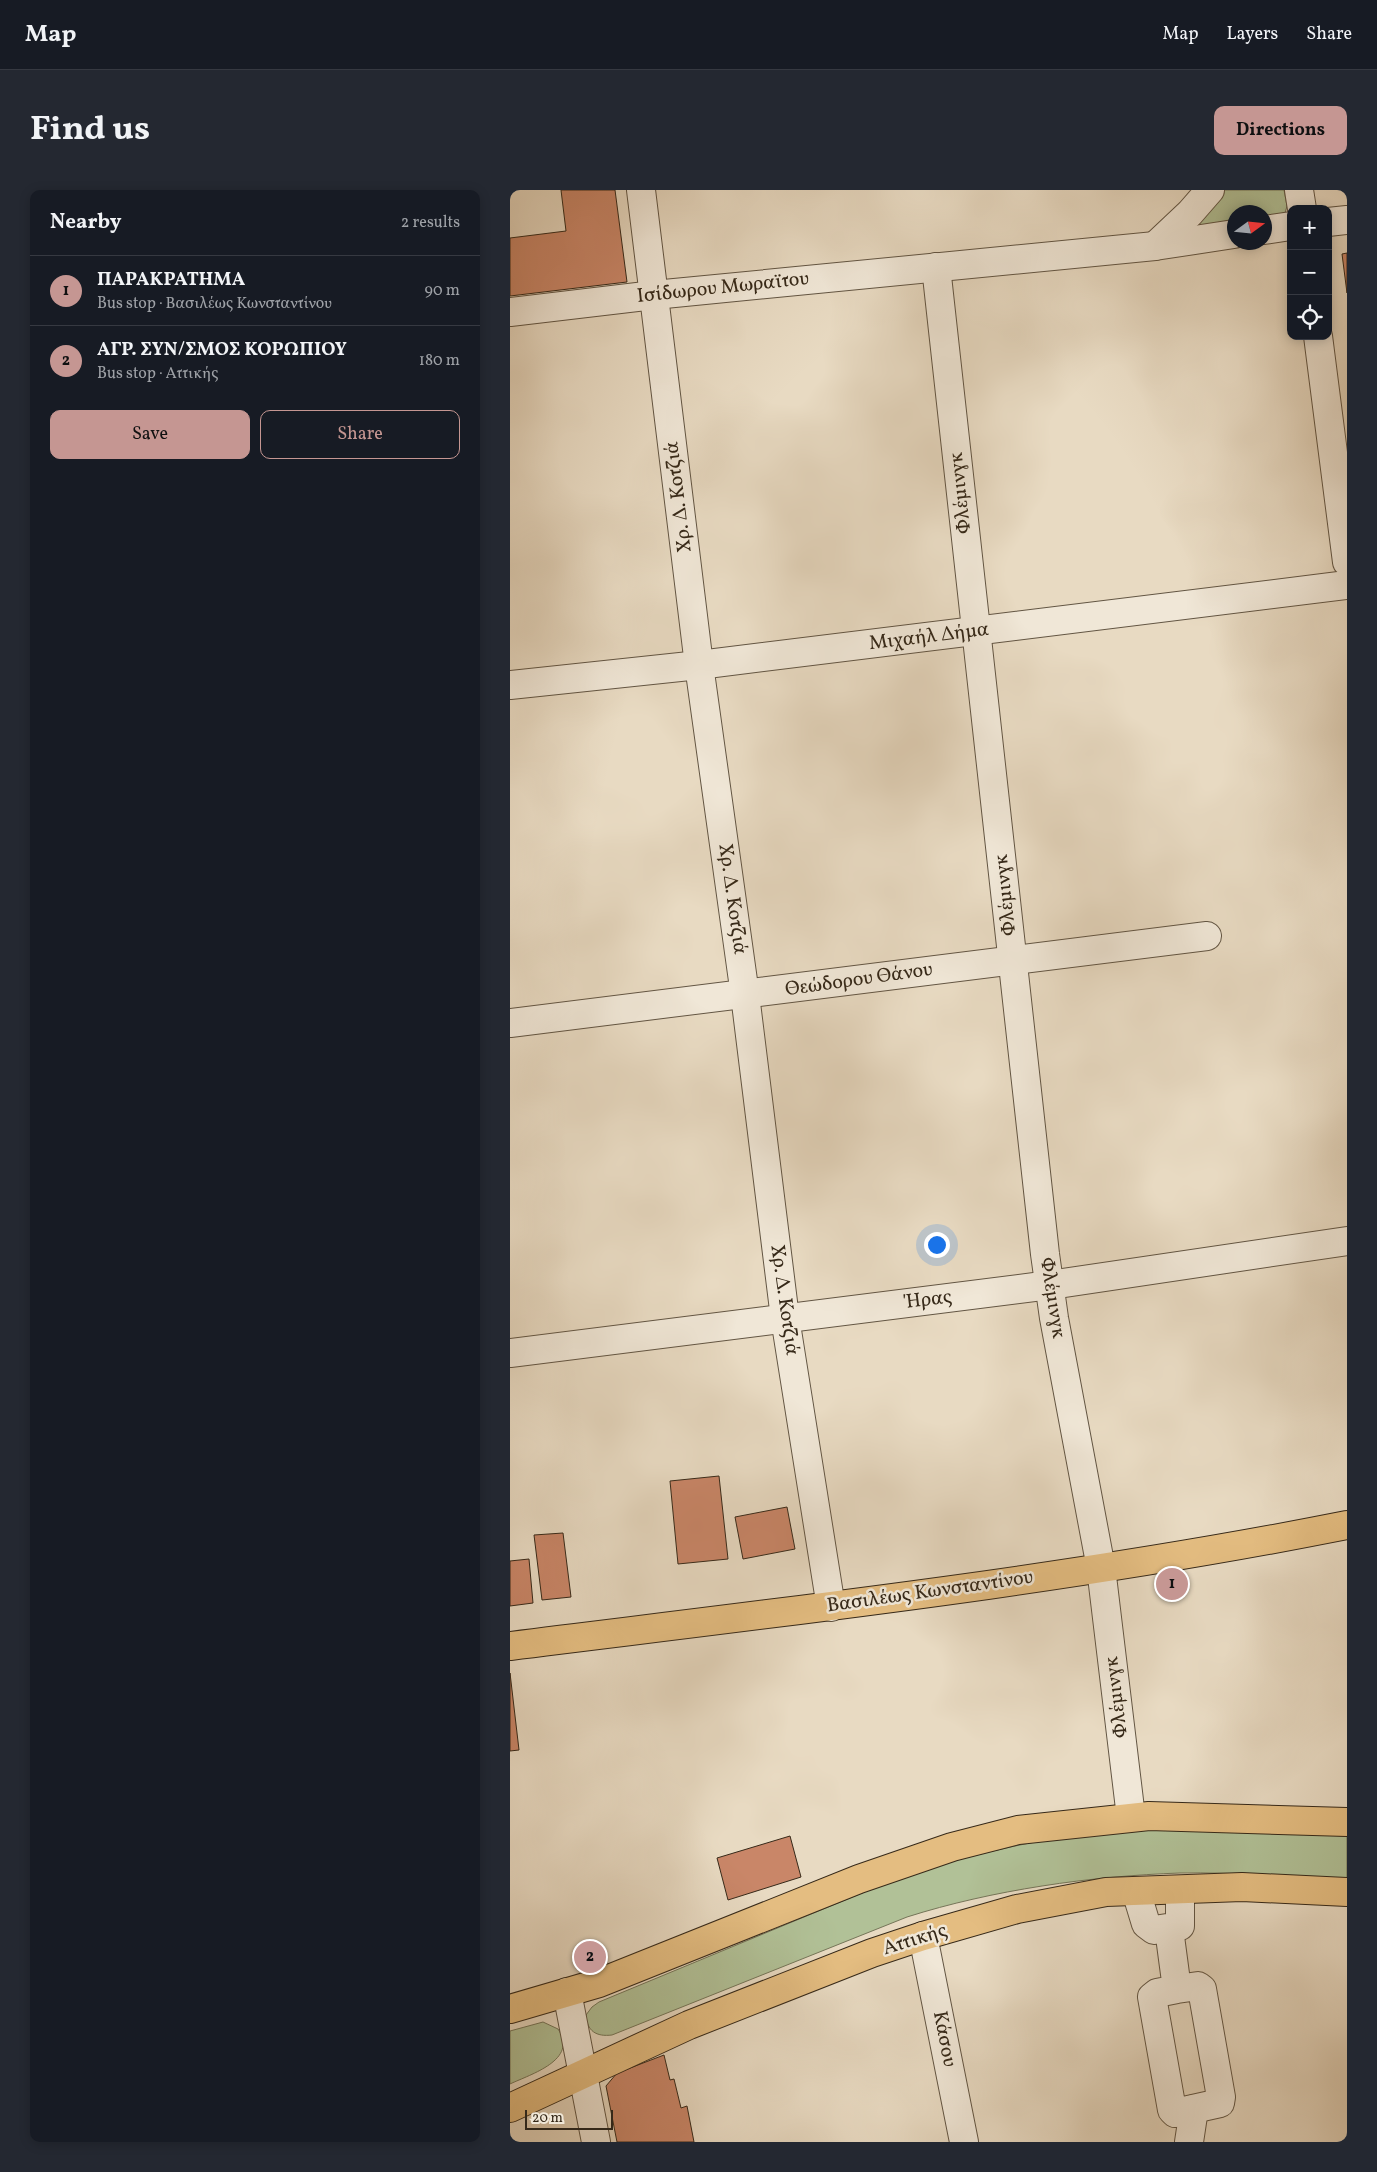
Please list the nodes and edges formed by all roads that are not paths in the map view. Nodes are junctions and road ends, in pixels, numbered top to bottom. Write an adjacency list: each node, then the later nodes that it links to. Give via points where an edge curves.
1 (641, 190): 12 (street, Χρ. Δ. Κοτζιά)
2 (1210, 190): 10 (street)
3 (1300, 190): 4 (street)
4 (1302, 205)
5 (1347, 220): 6 (street)
6 (1332, 222)
7 (1287, 227): 8 (street)
8 (1272, 229)
9 (1227, 235): 10 (street)
10 (1155, 246): 11 (street)
11 (936, 267): 12 (street, Ισίδωρου Μωραϊτου); 17 (street, Φλέμινγκ)
12 (654, 295): 13 (street, Ισίδωρου Μωραϊτου); 18 (street, Χρ. Δ. Κοτζιά)
13 (510, 312)
14 (1319, 340): 15 (street)
15 (1347, 562)
16 (1347, 586): 17 (street, Μιχαήλ Δήμα)
17 (977, 631): 18 (street, Μιχαήλ Δήμα); 21 (street, Φλέμινγκ)
18 (699, 665): 19 (street, Μιχαήλ Δήμα); 22 (street, Χρ. Δ. Κοτζιά)
19 (510, 685)
20 (1207, 936): 21 (street, Θεώδορου Θάνου)
21 (1013, 959): 22 (street, Θεώδορου Θάνου); 25 (street, Φλέμινγκ)
22 (745, 995): 23 (street, Θεώδορου Θάνου); 26 (street, Χρ. Δ. Κοτζιά)
23 (510, 1023)
24 (1347, 1241): 25 (street, Ήρας)
25 (1050, 1285): 26 (street, Ήρας); 29 (street, Φλέμινγκ)
26 (786, 1318): 27 (street, Ήρας); 30 (street, Χρ. Δ. Κοτζιά)
27 (510, 1353)
28 (1347, 1525): 29 (main road, Βασιλέως Κωνσταντίνου)
29 (1101, 1568): 30 (main road, Βασιλέως Κωνσταντίνου); 32 (street, Φλέμινγκ)
30 (831, 1606): 31 (main road, Βασιλέως Κωνσταντίνου)
31 (510, 1646)
32 (1131, 1817): 33 (main road); 40 (main road, via 1018,1830 952,1847 859,1879 599,1983)
33 (1347, 1822)
34 (1180, 1890): 35 (main road, Αττικής); 36 (main road, Αττικής, via 1242,1887); 37 (street, via 1180,1926)
35 (1136, 1891): 37 (street, via 1146,1924 1154,1930); 38 (main road, Αττικής, via 1106,1892 1017,1909)
36 (1347, 1892)
37 (1169, 1929): 39 (street)
38 (923, 1936): 42 (main road, Αττικής, via 689,2025); 46 (street, Κάσου)
39 (1177, 1989): 44 (street, via 1157,1992 1152,1997 1172,2110 1176,2113); 44 (street, via 1198,1986 1202,1989 1221,2097 1220,2103)
40 (567, 1992): 41 (main road); 42 (street)
41 (510, 2009)
42 (584, 2073): 43 (main road, Αττικής); 45 (street)
43 (510, 2108)
44 (1194, 2109): 47 (street)
45 (596, 2142)
46 (964, 2142)
47 (1189, 2142)

